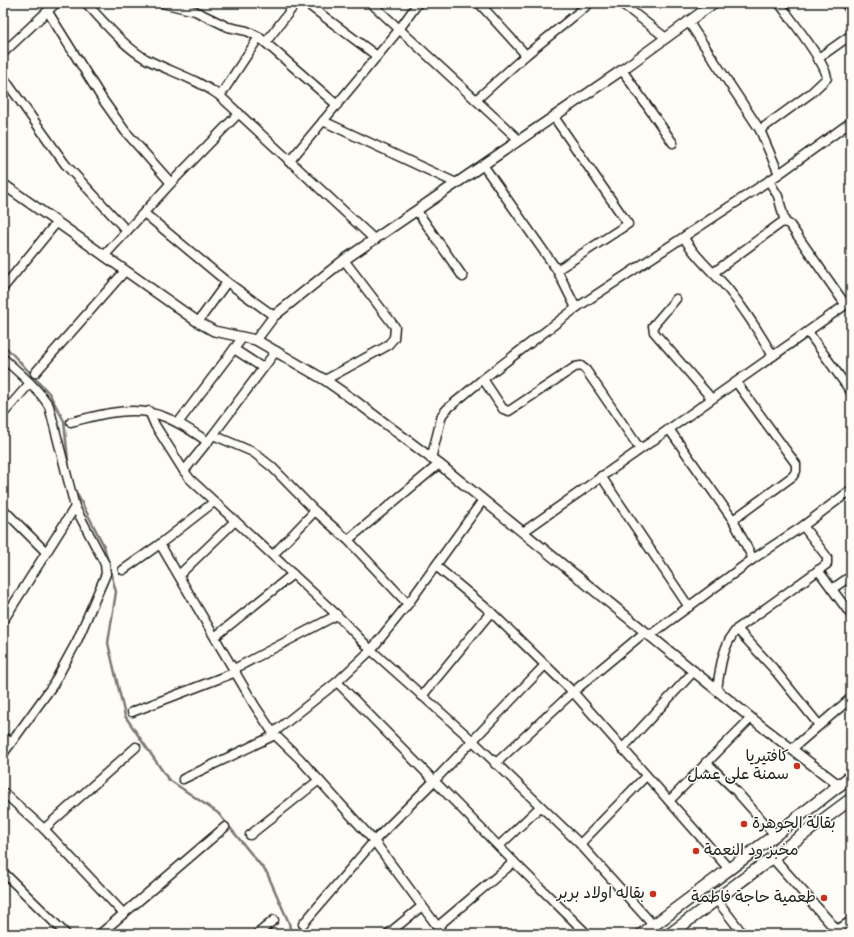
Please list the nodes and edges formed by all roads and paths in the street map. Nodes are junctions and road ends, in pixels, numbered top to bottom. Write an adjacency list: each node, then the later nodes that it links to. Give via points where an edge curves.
1 (56, 3): 14 (street)
2 (86, 3): 27 (street, via 135,52 191,78)
3 (162, 3): 20 (street, via 196,11 228,27 247,31)
4 (306, 3): 23 (street)
5 (371, 3): 17 (street)
6 (418, 3): 17 (street)
7 (479, 3): 22 (street)
8 (590, 3): 22 (street)
9 (621, 3): 19 (street)
10 (780, 3): 24 (street)
11 (845, 3): 15 (street)
12 (294, 4): 20 (street)
13 (709, 5): 16 (street)
14 (48, 12): 21 (street); 41 (street, via 103,100)
15 (851, 12)
16 (688, 21): 19 (street); 34 (street)
17 (398, 31): 23 (street); 28 (street)
18 (851, 35): 24 (street)
19 (666, 38): 25 (street)
20 (262, 39): 27 (street); 29 (street)
21 (3, 53)
22 (526, 55): 28 (street)
23 (377, 56): 29 (street)
24 (817, 58): 34 (street, via 827,74 824,83)
25 (622, 70): 31 (street); 36 (street)
26 (4, 80): 48 (street, via 65,164)
27 (220, 96): 30 (street)
28 (476, 100): 35 (street)
29 (337, 105): 32 (street)
30 (239, 114): 37 (street); 41 (street)
31 (554, 117): 35 (street); 53 (street, via 628,224)
32 (323, 121): 37 (street); 42 (street)
33 (851, 122): 39 (street)
34 (760, 130): 39 (street)
35 (518, 139): 38 (street)
36 (673, 142)
37 (289, 162): 50 (street)
38 (483, 165): 42 (street); 53 (street)
39 (778, 174): 40 (street)
40 (769, 181): 47 (street, via 778,196); 49 (street)
41 (171, 183): 45 (street)
42 (456, 183): 44 (street)
43 (3, 184): 46 (street)
44 (417, 211): 50 (street); 56 (street)
45 (144, 213): 48 (street); 57 (street)
46 (57, 222): 51 (street); 58 (street)
47 (785, 222): 55 (street, via 780,223); 60 (street, via 790,225)
48 (127, 231): 51 (street)
49 (684, 238): 55 (street, via 692,251); 61 (street)
50 (375, 240): 52 (street)
51 (104, 256): 54 (street)
52 (344, 260): 62 (street); 74 (street, via 395,327 394,338 381,350)
53 (557, 270): 61 (street)
54 (125, 271): 63 (street); 72 (street)
55 (713, 273): 69 (street, via 752,320)
56 (463, 276)
57 (227, 282): 62 (street); 63 (street)
58 (3, 288)
59 (676, 299): 78 (street, via 652,326 654,332)
60 (848, 302): 64 (street)
61 (576, 308): 73 (street)
62 (274, 316): 66 (street)
63 (198, 322): 65 (street, via 214,331)
64 (808, 332): 69 (street); 77 (street)
65 (243, 337): 66 (street); 67 (street)
66 (256, 340): 68 (street)
67 (234, 349): 71 (street); 82 (street)
68 (276, 351): 71 (street); 74 (street)
69 (773, 356): 75 (street)
70 (3, 358): 76 (street)
71 (263, 368): 84 (street)
72 (35, 373)
73 (483, 379): 85 (street, via 503,409 509,411 575,367 581,366); 86 (street, via 442,415)
74 (325, 380): 86 (street)
75 (736, 382): 78 (street); 95 (street, via 796,464 796,471 793,476)
76 (30, 383): 80 (street); 92 (street, via 43,397 52,415)
77 (851, 392)
78 (711, 398): 83 (street)
79 (149, 411): 81 (street, via 109,412); 82 (street); 87 (street)
80 (3, 414)
81 (71, 422)
82 (178, 423): 84 (street)
83 (669, 429): 85 (street); 95 (street)
84 (211, 438): 87 (street); 93 (street, via 253,452)
85 (640, 449): 88 (street)
86 (435, 461): 90 (street); 99 (street)
87 (184, 471): 91 (street)
88 (601, 476): 98 (street); 112 (street)
89 (851, 490): 97 (street)
90 (483, 500): 98 (street); 104 (street)
91 (214, 502): 96 (street); 100 (street)
92 (75, 507): 101 (street); 135 (street, via 105,564 105,581 53,685)
93 (315, 511): 99 (street); 102 (street)
94 (5, 514): 101 (street)
95 (733, 520): 103 (street)
96 (235, 521): 102 (street); 108 (street)
97 (803, 526): 103 (street); 106 (street, via 827,557 827,564)
98 (523, 532): 118 (street)
99 (348, 540): 111 (street)
100 (160, 544): 105 (street); 108 (street)
101 (46, 552): 116 (street)
102 (273, 555): 107 (street)
103 (753, 559): 112 (street)
104 (436, 566): 111 (street); 113 (street)
105 (123, 570)
106 (818, 570): 110 (street); 117 (street)
107 (293, 574): 114 (street); 119 (street)
108 (178, 575): 119 (street)
109 (851, 576): 110 (street)
110 (832, 589): 115 (street)
111 (408, 604): 120 (street)
112 (688, 607): 118 (street)
113 (491, 612): 121 (street); 127 (street)
114 (337, 614): 120 (street); 122 (street)
115 (851, 615)
116 (4, 619)
117 (737, 629): 125 (street, via 729,638 723,655); 131 (street, via 773,668)
118 (647, 634): 123 (street); 126 (street)
119 (216, 636): 122 (street)
120 (371, 650): 124 (street); 127 (street)
121 (545, 665): 126 (street); 134 (street)
122 (235, 671): 129 (street); 132 (street)
123 (694, 671): 125 (street); 137 (street)
124 (336, 682): 132 (street); 146 (street)
125 (717, 690): 130 (street)
126 (573, 692): 137 (street); 141 (street)
127 (422, 696): 134 (street)
128 (851, 698): 131 (street)
129 (132, 712)
130 (751, 718): 138 (street); 140 (street)
131 (819, 725): 138 (street)
132 (274, 734): 144 (street); 145 (street)
133 (3, 737): 135 (street)
134 (473, 741): 141 (street); 146 (street)
135 (11, 743): 139 (street)
136 (136, 747): 153 (street)
137 (622, 749): 142 (street)
138 (792, 749): 147 (street)
139 (3, 754)
140 (706, 762): 150 (street); 155 (street)
141 (495, 764): 151 (street)
142 (646, 776): 150 (street); 157 (street)
143 (851, 776): 147 (main road)
144 (183, 780)
145 (319, 780): 154 (street); 156 (street)
146 (435, 780): 156 (street); 158 (street)
147 (840, 786): 155 (main road)
148 (3, 792): 153 (street)
149 (851, 799): 159 (main road)
150 (669, 801): 161 (street)
151 (540, 807): 157 (street); 158 (street)
152 (225, 827): 165 (street)
153 (44, 829): 165 (street)
154 (250, 835)
155 (775, 835): 161 (main road)
156 (374, 841): 164 (street); 168 (street)
157 (580, 844): 169 (street)
158 (499, 846): 160 (street)
159 (773, 858): 163 (main road); 171 (street)
160 (514, 862): 170 (street); 177 (street)
161 (729, 869): 169 (main road)
162 (3, 872): 172 (street)
163 (716, 899): 179 (main road); 180 (street)
164 (422, 906): 170 (street); 175 (street)
165 (124, 914): 173 (street)
166 (274, 920): 174 (street)
167 (851, 921): 171 (street)
168 (303, 924)
169 (653, 926): 178 (main road)
170 (437, 927): 176 (street)
171 (839, 932)
172 (66, 934)
173 (100, 934)
174 (257, 934)
175 (388, 934)
176 (443, 934)
177 (587, 934)
178 (642, 934)
179 (670, 934)
180 (743, 934)

